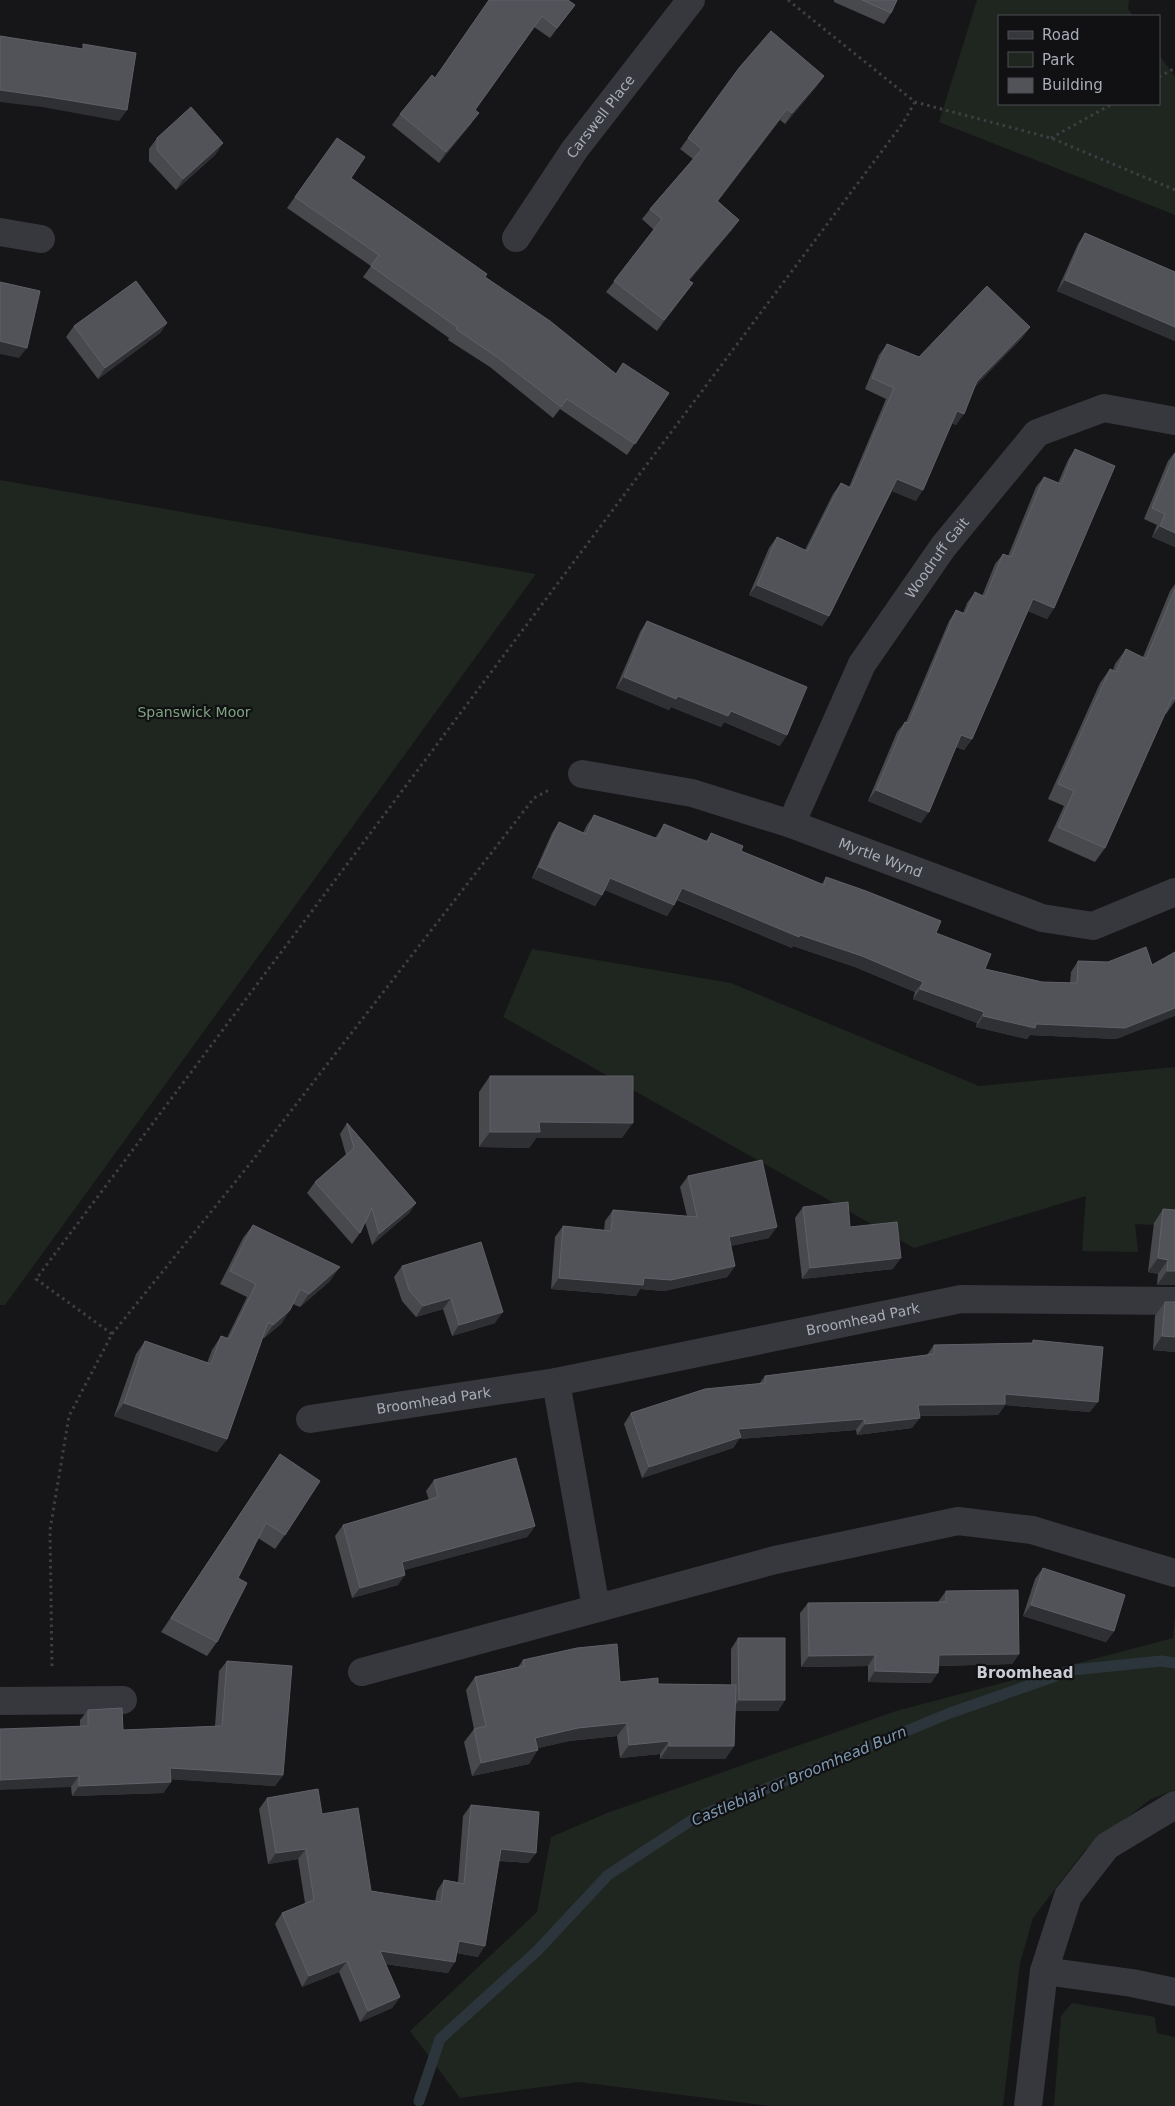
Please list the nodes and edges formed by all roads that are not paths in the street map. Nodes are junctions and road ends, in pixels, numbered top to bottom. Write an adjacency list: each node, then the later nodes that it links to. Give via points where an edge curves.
1 (691, 0): 3 (street, Carswell Place, via 575,149)
2 (0, 232): 4 (street)
3 (516, 238)
4 (41, 239)
5 (1175, 421): 7 (street, Woodruff Gait, via 1104,408 1037,432 943,547 862,664)
6 (582, 774): 7 (street, Myrtle Wynd, via 692,792)
7 (791, 824): 8 (street, Myrtle Wynd, via 1042,918 1093,926)
8 (1175, 892)
9 (1175, 1301): 10 (street, Broomhead Park, via 961,1298)
10 (556, 1382): 11 (street, Broomhead Park); 13 (street)
11 (310, 1419)
12 (1175, 1573): 13 (street, via 1032,1530 958,1521 775,1560)
13 (596, 1608): 14 (street)
14 (362, 1672)
15 (123, 1700): 16 (street)
16 (0, 1701)
17 (1175, 1805): 18 (street, via 1107,1846 1068,1896)
18 (1044, 1971): 19 (street, via 1132,1982); 20 (street)
19 (1175, 1992)
20 (1028, 2106)

